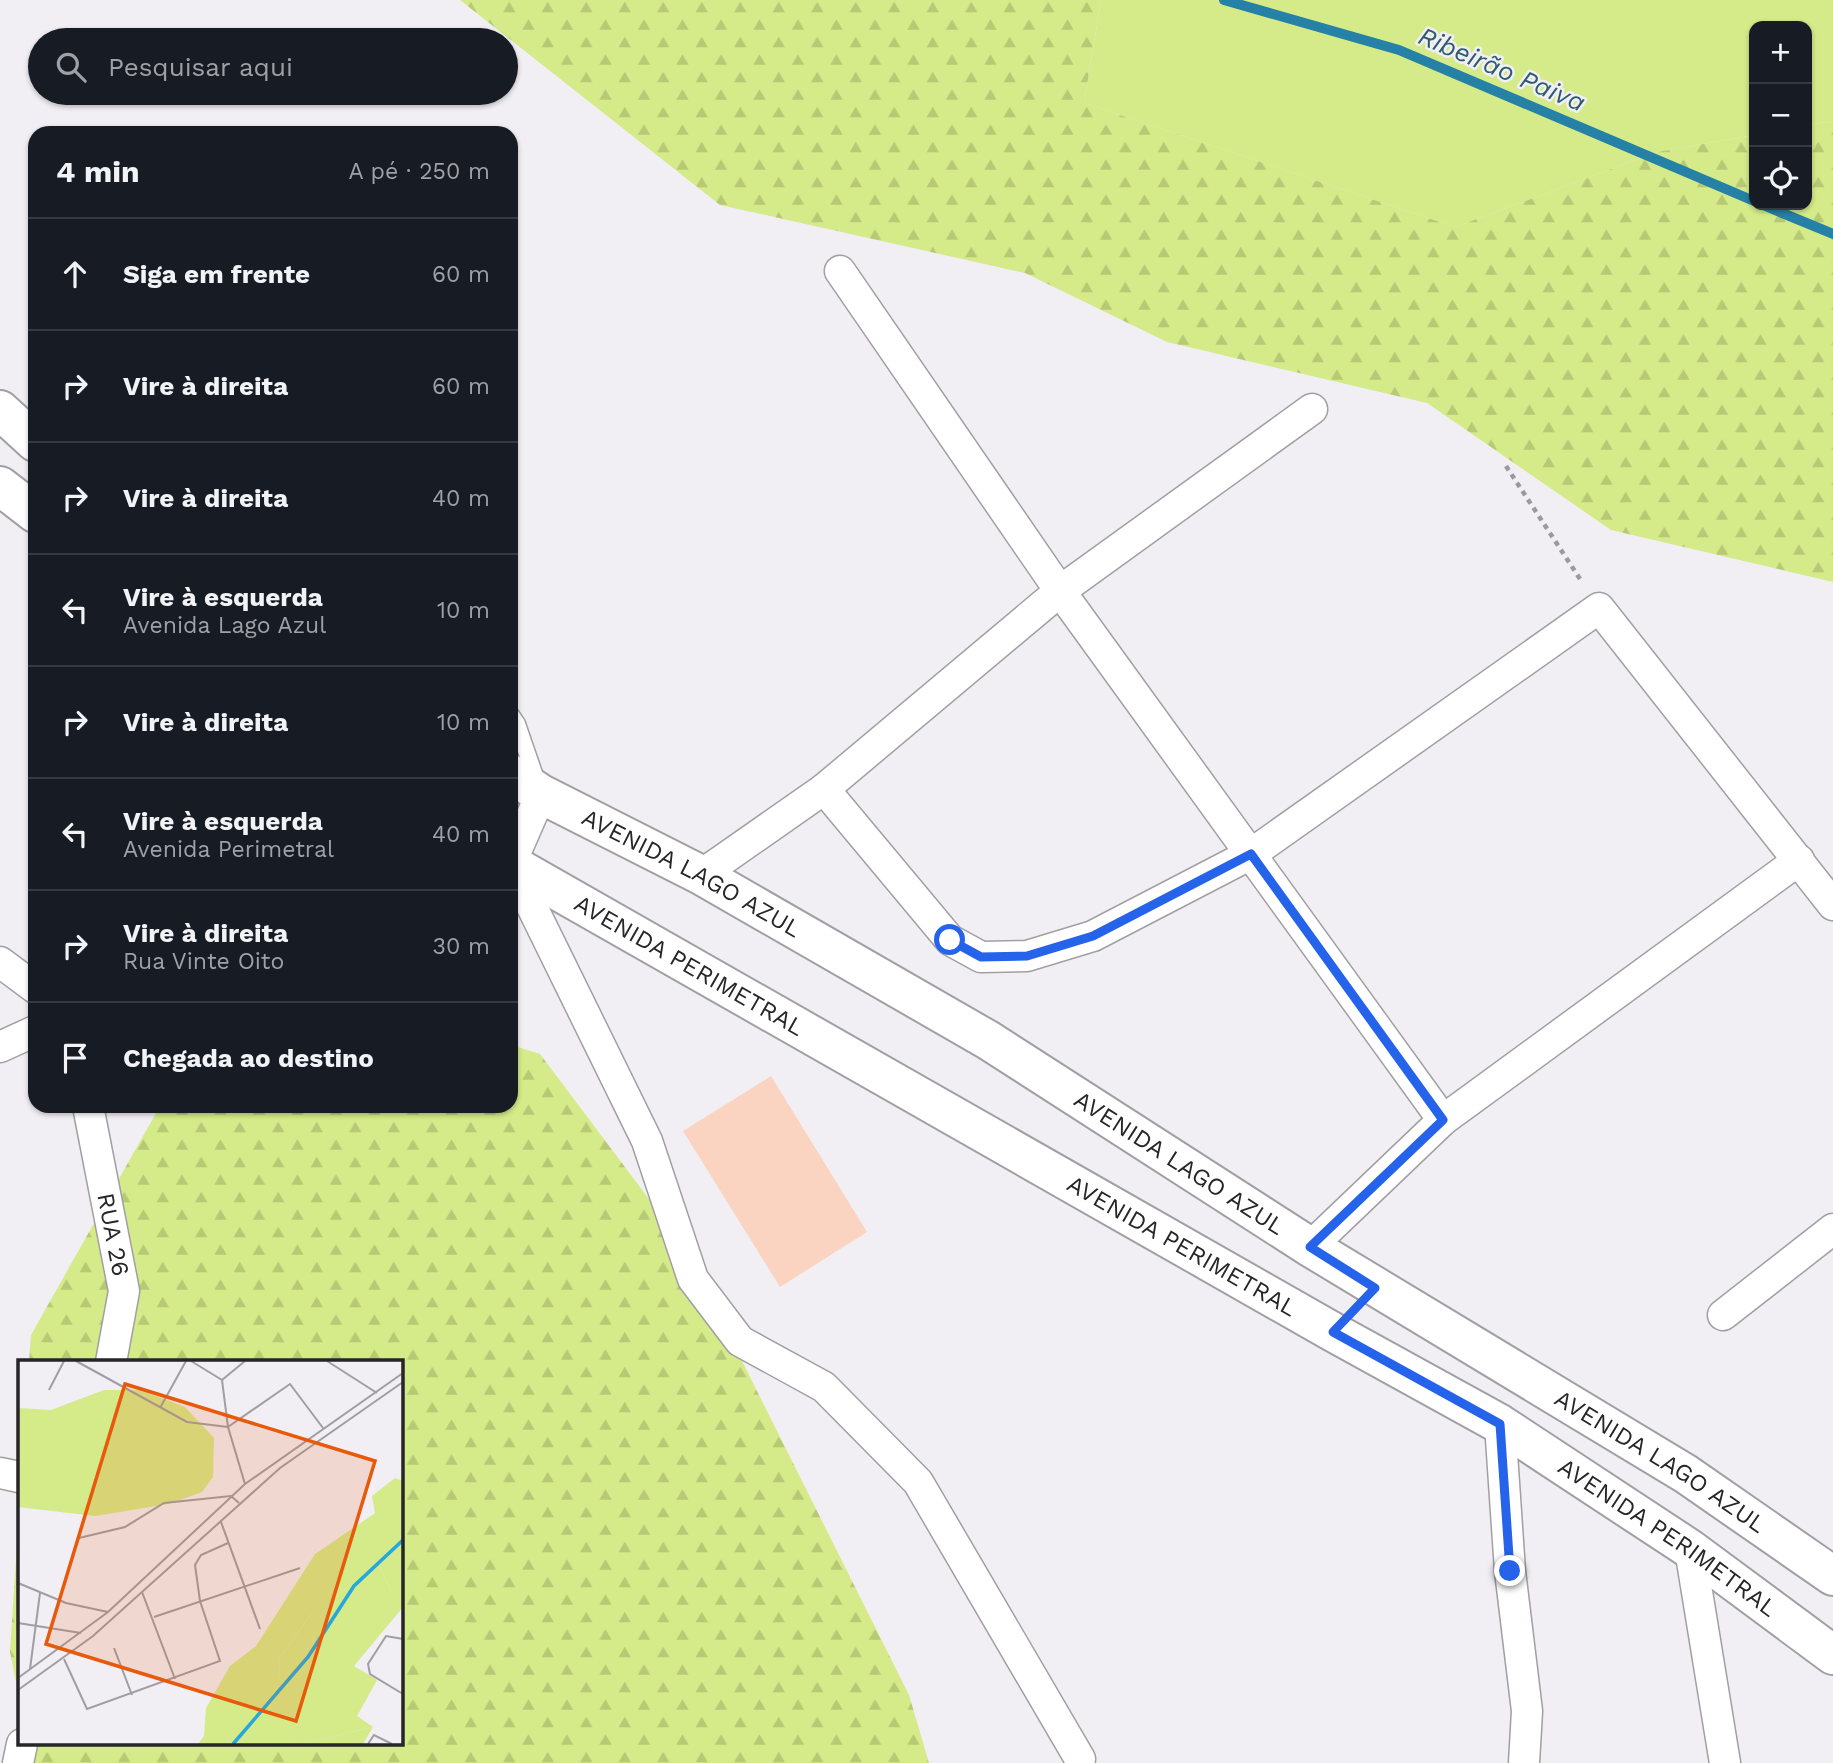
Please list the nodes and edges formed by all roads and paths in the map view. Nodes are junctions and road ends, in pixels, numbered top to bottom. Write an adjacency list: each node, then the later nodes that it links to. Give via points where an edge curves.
1 (840, 271): 8 (street)
2 (1312, 409): 8 (street)
3 (0, 410): 4 (main road)
4 (28, 436)
5 (1506, 466): 9 (path)
6 (0, 486): 7 (main road)
7 (28, 508)
8 (1060, 591): 12 (street); 14 (street)
9 (1599, 608): 14 (street); 15 (street)
10 (518, 731): 11 (lane)
11 (526, 784): 13 (street); 17 (main road, AVENIDA LAGO AZUL)
12 (824, 789): 14 (street, via 950,940 981,957 1027,956 1093,936); 17 (street)
13 (518, 826)
14 (1251, 854): 25 (street)
15 (1799, 860): 19 (street); 25 (street)
16 (518, 867): 30 (main road, AVENIDA PERIMETRAL)
17 (701, 875): 27 (main road, AVENIDA LAGO AZUL, via 988,1040)
18 (518, 877): 39 (street, via 647,1140 692,1279 740,1341 824,1387 918,1482)
19 (1833, 905)
20 (0, 962): 21 (street)
21 (28, 983)
22 (28, 1034): 23 (street)
23 (0, 1047)
24 (89, 1113): 31 (street, RUA 26, via 124,1291)
25 (1443, 1120): 27 (street)
26 (1833, 1229): 29 (street)
27 (1310, 1247): 28 (main road, AVENIDA LAGO AZUL)
28 (1375, 1288): 30 (main road); 36 (main road, AVENIDA LAGO AZUL, via 1686,1474)
29 (1723, 1315)
30 (1333, 1332): 32 (main road, AVENIDA PERIMETRAL)
31 (111, 1360)
32 (1500, 1424): 35 (main road, AVENIDA PERIMETRAL); 41 (street, via 1510,1571 1527,1711)
33 (0, 1473): 34 (street)
34 (18, 1477)
35 (1690, 1549): 37 (main road, AVENIDA PERIMETRAL); 42 (street)
36 (1833, 1576)
37 (1833, 1655)
38 (22, 1746): 40 (street)
39 (1080, 1759)
40 (18, 1763)
41 (1524, 1763)
42 (1725, 1763)

